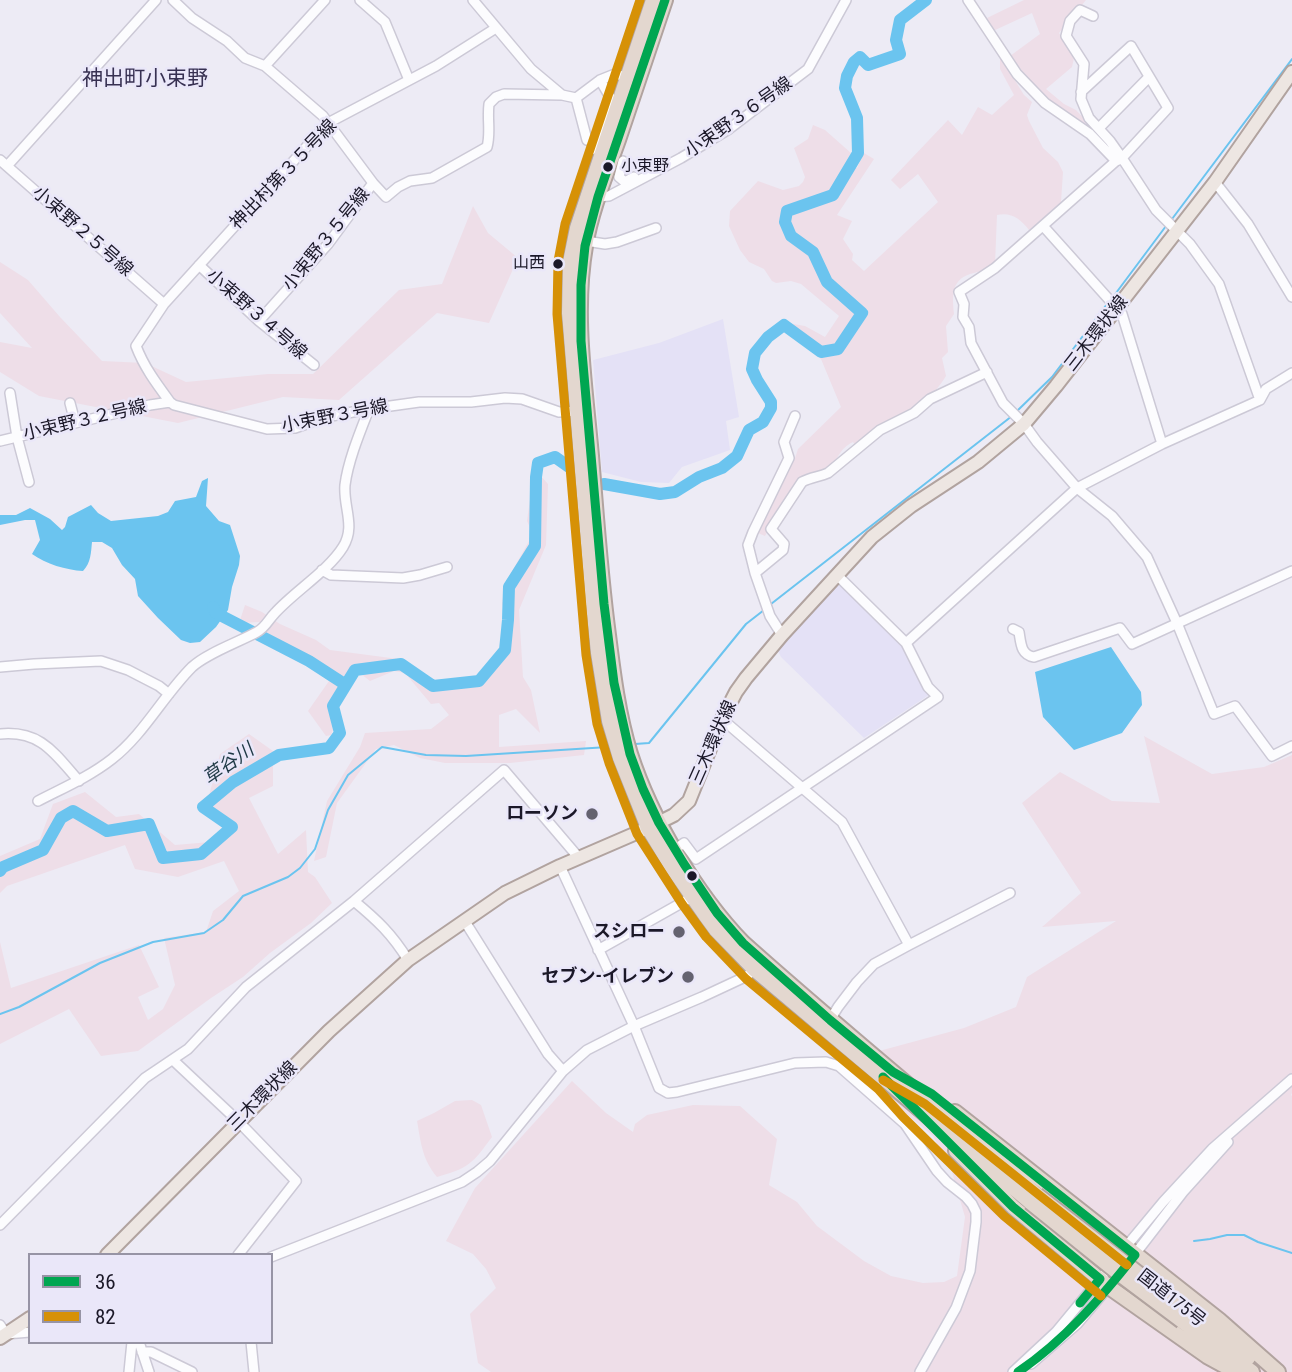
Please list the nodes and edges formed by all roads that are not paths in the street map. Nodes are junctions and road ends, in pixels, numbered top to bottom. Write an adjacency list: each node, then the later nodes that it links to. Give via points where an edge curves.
1 (156, 0): 27 (street)
2 (173, 0): 12 (street, 小束野３５号線, via 245,58)
3 (325, 0): 12 (street)
4 (360, 0): 15 (street, via 384,22)
5 (473, 0): 11 (street)
6 (653, 0): 16 (highway, 国道175号)
7 (665, 0): 16 (highway, 国道175号)
8 (846, 0): 28 (street, 小束野３６号線, via 808,69 729,129)
9 (968, 0): 25 (street, via 1017,74 1045,103)
10 (1093, 16): 18 (street, via 1080,10 1070,21 1066,36 1084,64)
11 (496, 28): 15 (street, 神出村第３５号線); 19 (street, via 531,69)
12 (265, 66): 21 (street, 小束野３５号線)
13 (1292, 72): 30 (main road, 三木環状線)
14 (1149, 77): 18 (street, via 1131,46); 22 (street); 25 (street, via 1168,108)
15 (409, 79): 21 (street, 神出村第３５号線)
16 (632, 79): 17 (street, via 615,74); 31 (highway, 国道175号); 49 (highway, 国道175号, via 570,262 569,313)
17 (600, 80): 20 (street); 24 (street, via 610,102)
18 (1081, 92): 22 (street, via 1089,118)
19 (562, 95): 20 (street); 29 (street, via 496,97 489,104 487,147 432,178 410,181 386,197)
20 (576, 97): 23 (street)
21 (328, 123): 29 (street, 小束野３５号線); 36 (street, 神出村第３５号線)
22 (1098, 128): 25 (street)
23 (587, 140)
24 (592, 150)
25 (1119, 159): 32 (street); 34 (street)
26 (623, 161): 28 (street, via 619,177 625,182 639,174)
27 (3, 163): 38 (street, 小束野２５号線)
28 (645, 177): 31 (street, 小束野３６号線)
29 (373, 183): 40 (street, 小束野３５号線, via 328,244)
30 (1215, 183): 34 (main road, 三木環状線); 37 (street, via 1248,224)
31 (598, 197): 35 (highway, 国道175号)
32 (1044, 227): 39 (street); 42 (street, via 960,292 971,343)
33 (656, 228): 35 (street, via 617,242)
34 (1177, 231): 39 (main road, 三木環状線); 45 (street, via 1219,284)
35 (586, 241): 49 (highway, 国道175号, via 580,321)
36 (199, 265): 38 (street, 神出村第３５号線); 40 (street, 小束野３４号線)
37 (1292, 297)
38 (164, 304): 46 (street, via 136,346)
39 (1117, 308): 52 (main road, 三木環状線); 55 (street)
40 (259, 321): 41 (street, 小束野３４号線)
41 (313, 365)
42 (987, 372): 52 (street, via 1003,403); 61 (street, via 930,399 880,430 828,473 802,482 771,529 784,544 783,550)
43 (1292, 373): 45 (street, via 1266,388)
44 (10, 393): 53 (street)
45 (1260, 400): 55 (street)
46 (170, 402): 48 (street, 小束野３号線, via 267,429 295,428); 51 (street, 小束野３２号線)
47 (69, 403): 51 (street)
48 (369, 409): 49 (street, 小束野３号線, via 505,398 559,412); 59 (street, via 345,488 350,533)
49 (582, 411): 75 (highway, 国道175号, via 614,683 630,754)
50 (795, 416): 61 (street, via 785,442 789,458 748,545)
51 (75, 422): 53 (street, 小束野３２号線)
52 (1024, 424): 57 (street); 62 (main road, 三木環状線, via 881,529)
53 (18, 437): 54 (street, 小束野３２号線); 56 (street)
54 (0, 441)
55 (1162, 444): 57 (street)
56 (29, 482)
57 (1077, 488): 63 (street, via 1112,516 1147,558); 66 (street)
58 (447, 567): 59 (street, via 403,578 331,575)
59 (322, 570): 68 (street, via 294,593 266,626 194,665)
60 (1292, 570): 63 (street)
61 (755, 573): 65 (street)
62 (837, 575): 65 (main road, 三木環状線); 66 (street)
63 (1177, 623): 64 (street, via 1132,644 1120,628 1034,657 1023,651 1019,632); 71 (street, via 1214,714 1235,706 1272,756)
64 (1013, 629)
65 (782, 635): 69 (main road, 三木環状線, via 741,685)
66 (906, 643): 73 (street, via 928,687 938,697)
67 (0, 667): 68 (street, via 101,661 128,670)
68 (169, 694): 72 (street, via 113,759)
69 (722, 719): 73 (street); 75 (main road, 三木環状線, via 689,801)
70 (0, 734): 72 (street, via 34,738)
71 (1292, 746)
72 (79, 781): 74 (street)
73 (801, 788): 76 (street, via 696,859 684,843); 83 (street, via 842,822)
74 (37, 800)
75 (654, 826): 76 (highway, 国道175号); 77 (main road, 三木環状線); 80 (highway, 国道175号)
76 (675, 849): 86 (highway, 国道175号, via 717,913)
77 (579, 858): 78 (main road, 三木環状線); 81 (street, via 505,770)
78 (560, 866): 82 (main road, 三木環状線); 84 (street)
79 (1010, 893): 83 (street)
80 (692, 897): 84 (street); 86 (highway, 国道175号, via 716,930)
81 (354, 901): 85 (street, via 382,925); 89 (street, via 246,987)
82 (464, 920): 85 (main road, 三木環状線); 90 (street)
83 (909, 945): 87 (street, via 874,964)
84 (598, 950): 88 (street)
85 (408, 960): 93 (main road, 三木環状線)
86 (759, 965): 87 (highway, 国道175号); 88 (street, via 747,976); 91 (highway, 国道175号)
87 (830, 1020): 91 (highway, 国道175号)
88 (634, 1026): 90 (street, via 587,1050); 111 (street, via 659,1088 668,1093 795,1063 839,1066 905,1124 937,1171 972,1203 976,1222 970,1271 956,1308)
89 (173, 1060): 93 (street); 94 (street, via 145,1078)
90 (563, 1071): 98 (street, via 490,1161 462,1182)
91 (890, 1076): 95 (highway, via 932,1094); 99 (highway, via 912,1108 1013,1207); 100 (highway, 国道175号, bridge, via 1122,1276)
92 (1292, 1079): 95 (street, via 1255,1112)
93 (238, 1121): 96 (main road, 三木環状線); 97 (street, via 296,1181)
94 (0, 1225)
95 (1130, 1251): 99 (street); 116 (highway)
96 (109, 1253)
97 (240, 1253)
98 (273, 1256)
99 (1105, 1283): 112 (street); 113 (highway)
100 (1185, 1317): 114 (highway, 国道175号); 115 (highway, 国道175号)
101 (28, 1319): 102 (main road)
102 (2, 1332): 103 (street)
103 (28, 1332)
104 (132, 1344): 107 (street)
105 (251, 1344): 110 (street)
106 (141, 1347): 108 (street); 109 (street)
107 (129, 1372)
108 (149, 1372)
109 (192, 1372)
110 (254, 1372)
111 (920, 1372)
112 (1015, 1372)
113 (1236, 1372)
114 (1252, 1372)
115 (1269, 1372)
116 (1278, 1372)

